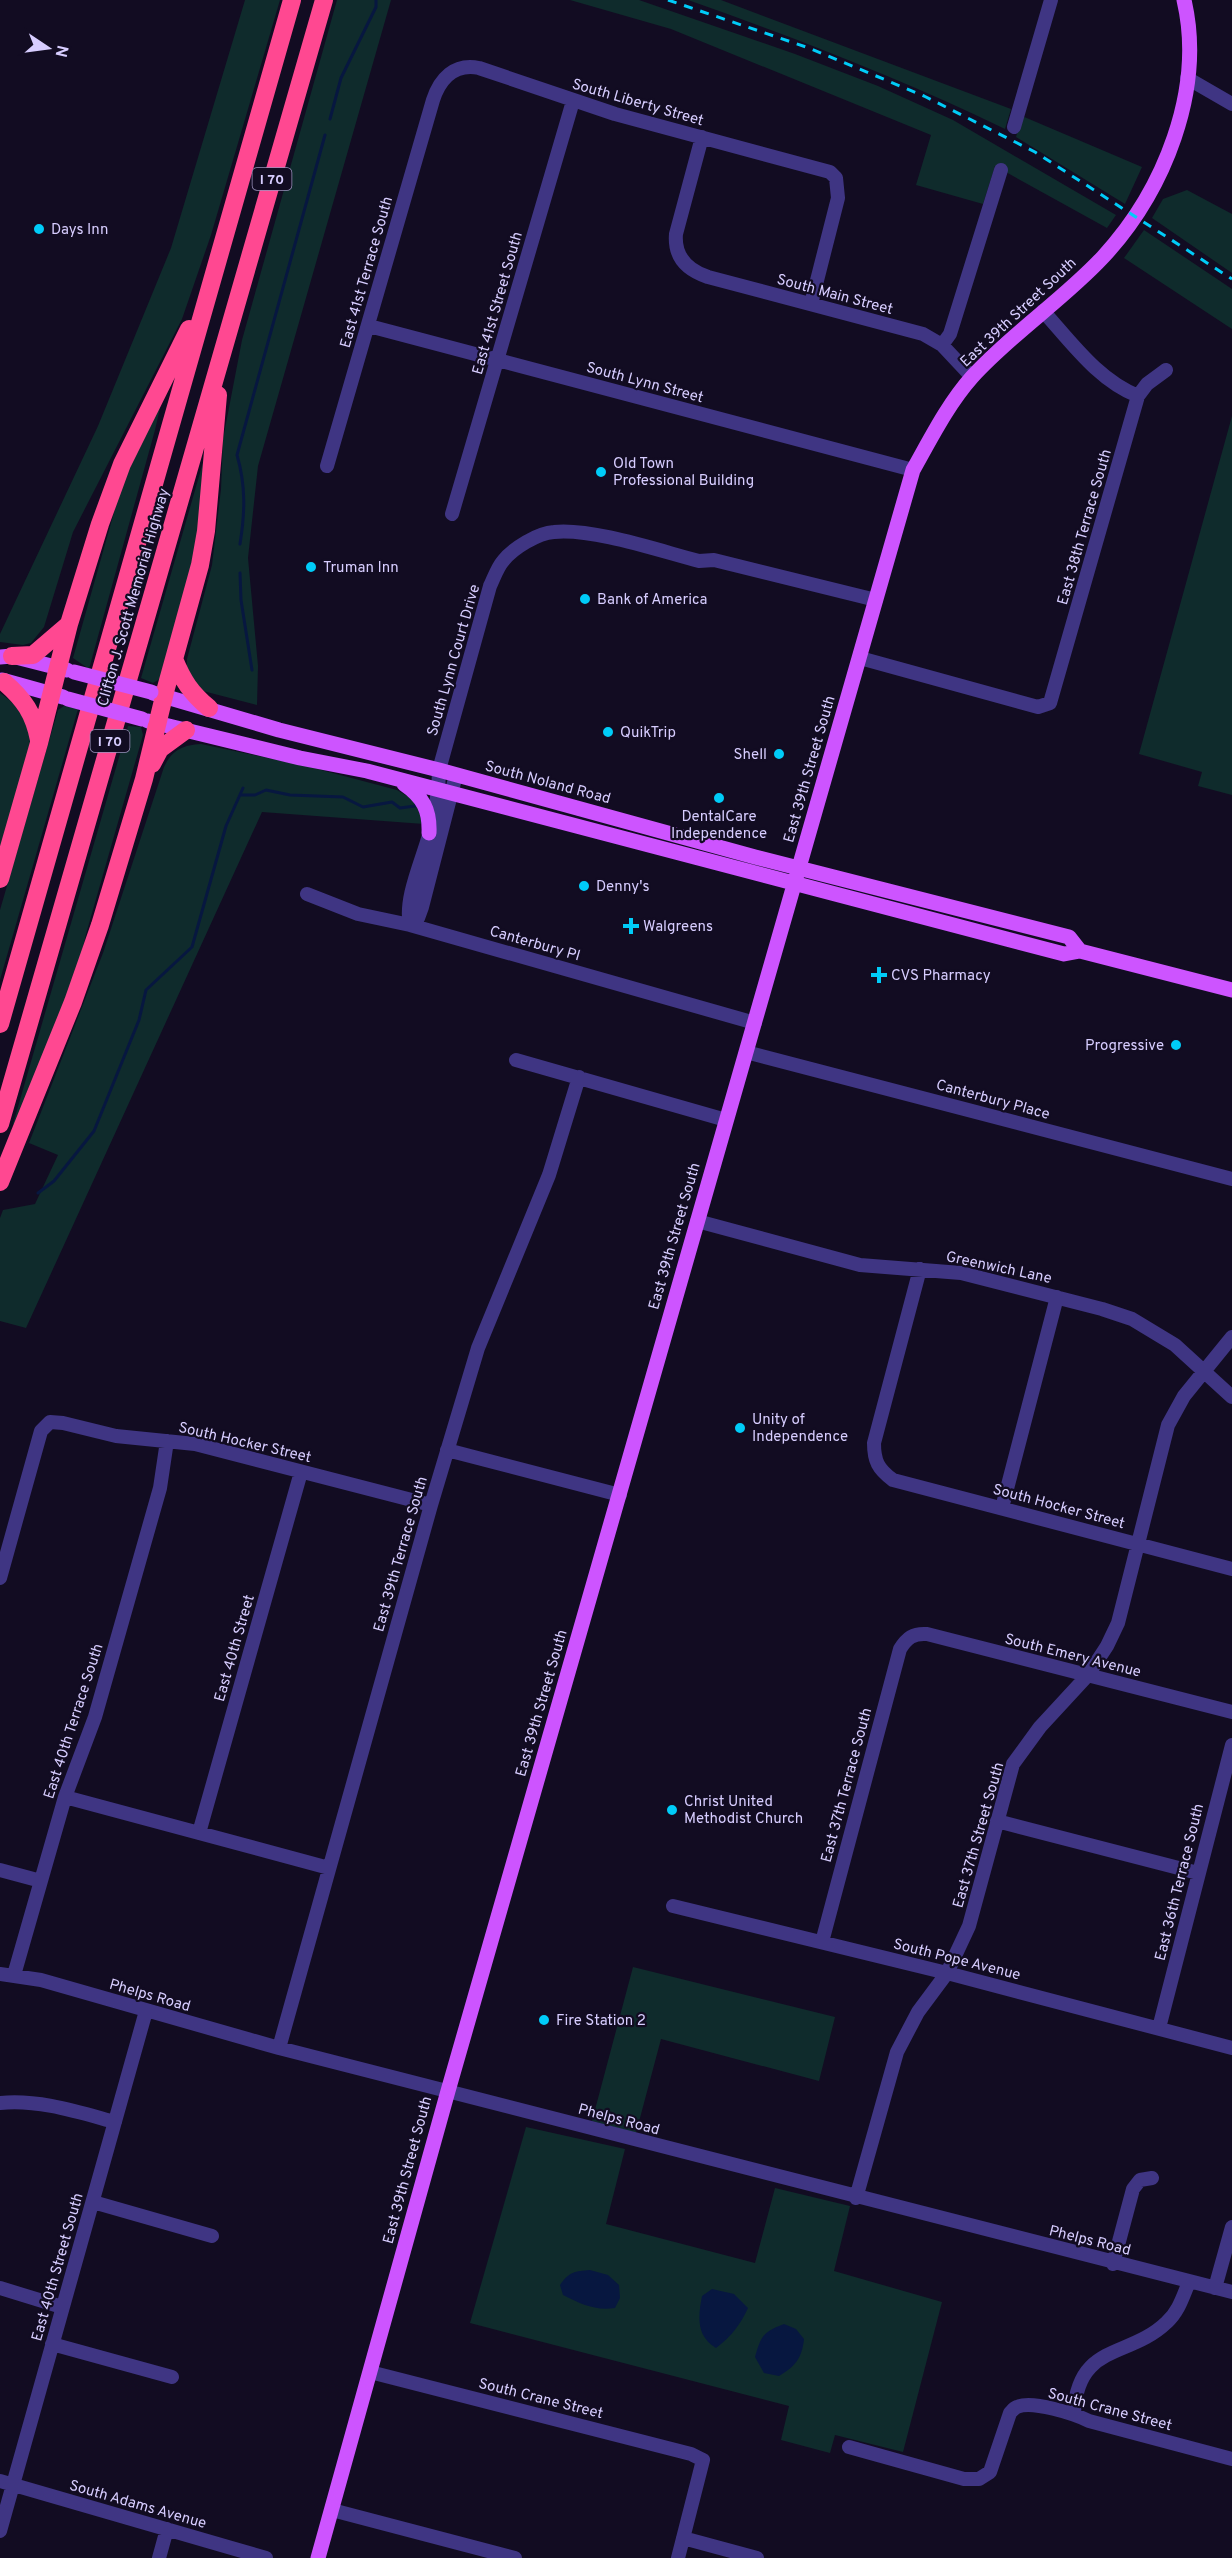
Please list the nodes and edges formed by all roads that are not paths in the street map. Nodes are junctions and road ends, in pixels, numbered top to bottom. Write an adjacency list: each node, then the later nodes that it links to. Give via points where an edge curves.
1 (292, 0): 12 (highway, I 70)
2 (324, 0): 17 (highway, I 70)
3 (1051, 0): 9 (street)
4 (1184, 0): 5 (main road, East 39th Street South)
5 (1187, 78): 8 (street); 14 (main road, East 39th Street South, via 1170,150 1137,215 1103,257)
6 (437, 88): 7 (street, South Liberty Street, via 450,72 473,67); 15 (street, East 41st Terrace South)
7 (573, 101): 10 (street, South Liberty Street); 18 (street, East 41st Street South)
8 (1232, 104)
9 (1014, 127)
10 (702, 138): 13 (street, South Main Street, via 676,234 680,257 696,273); 13 (street, South Liberty Street, via 825,170 836,178 838,198)
11 (1001, 170): 16 (street, via 950,334)
12 (207, 295): 26 (highway, via 122,465); 54 (highway, Clifton J. Scott Memorial Highway / I 70)
13 (811, 304): 16 (street, South Main Street, via 923,334)
14 (1043, 311): 20 (main road, East 39th Street South); 21 (street, via 1102,376 1119,389)
15 (369, 326): 18 (street, South Lynn Street); 22 (street, East 41st Terrace South)
16 (942, 345): 20 (street, South Main Street)
17 (221, 357): 29 (highway, via 207,531); 59 (highway, Clifton J. Scott Memorial Highway / I 70)
18 (498, 360): 23 (street, South Lynn Street); 24 (street, East 41st Street South)
19 (1166, 370): 21 (street, East 38th Terrace South)
20 (972, 377): 23 (main road, East 39th Street South, via 950,406)
21 (1138, 396): 28 (street, East 38th Terrace South, via 1050,703 1038,707)
22 (327, 466)
23 (913, 470): 25 (main road, East 39th Street South)
24 (452, 514)
25 (876, 600): 28 (main road, East 39th Street South); 38 (street, South Lynn Court Drive, via 584,533 553,532 539,537 503,561 490,586)
26 (69, 624): 27 (highway, via 33,655); 30 (highway)
27 (6, 657): 30 (main road, South Noland Road)
28 (860, 658): 44 (main road, East 39th Street South)
29 (174, 659): 32 (highway); 34 (highway, via 186,686)
30 (66, 669): 32 (main road, South Noland Road, bridge); 33 (highway)
31 (2, 680): 33 (main road, South Noland Road); 37 (highway, via 26,704 36,724)
32 (157, 694): 34 (main road, South Noland Road); 35 (highway)
33 (59, 697): 35 (main road, South Noland Road, bridge); 37 (highway)
34 (209, 708): 38 (main road, South Noland Road, via 279,730)
35 (150, 721): 36 (main road, South Noland Road); 40 (highway)
36 (186, 730): 40 (highway, via 160,749); 41 (main road, South Noland Road)
37 (39, 743): 45 (highway)
38 (439, 770): 39 (main road, South Noland Road); 42 (street, South Lynn Court Drive)
39 (456, 775): 42 (street, South Lynn Court Drive); 44 (main road, South Noland Road)
40 (144, 779): 61 (highway, via 96,936)
41 (399, 780): 42 (main road, South Noland Road); 43 (main road, via 424,802 430,820)
42 (445, 792): 43 (street, South Lynn Court Drive); 46 (main road, South Noland Road); 50 (street, South Lynn Court Drive, via 422,906 418,918)
43 (429, 833): 50 (street, South Lynn Court Drive, via 409,906)
44 (799, 867): 46 (main road, East 39th Street South); 48 (main road, South Noland Road)
45 (0, 879)
46 (795, 883): 49 (main road, South Noland Road); 53 (main road, East 39th Street South)
47 (307, 894): 50 (street, Canterbury Pl, via 358,914)
48 (936, 903): 49 (main road); 51 (main road, South Noland Road, via 1069,937)
49 (932, 919): 51 (main road, South Noland Road, via 1064,954)
50 (410, 925): 53 (street, Canterbury Pl)
51 (1080, 951): 52 (main road, South Noland Road)
52 (1232, 990)
53 (755, 1023): 55 (main road, East 39th Street South)
54 (0, 1024)
55 (746, 1052): 58 (main road, East 39th Street South); 60 (street, Canterbury Place)
56 (516, 1060): 57 (street)
57 (579, 1077): 58 (street); 69 (street, East 39th Terrace South, via 549,1175 478,1348)
58 (726, 1120): 62 (main road, East 39th Street South)
59 (0, 1124)
60 (1232, 1179)
61 (0, 1182)
62 (697, 1221): 63 (street, Greenwich Lane, via 860,1265); 71 (main road, East 39th Street South)
63 (920, 1269): 64 (street, Greenwich Lane, via 961,1273); 73 (street, South Hocker Street, via 874,1443 874,1460 893,1480)
64 (1057, 1297): 66 (street, Greenwich Lane, via 1132,1319 1175,1345); 73 (street)
65 (1232, 1337): 66 (street, East 37th Street South)
66 (1204, 1372): 67 (street, Greenwich Lane); 74 (street, East 37th Street South, via 1184,1396 1168,1425)
67 (1232, 1397)
68 (168, 1441): 70 (street, South Hocker Street, via 195,1444); 76 (street, South Hocker Street, via 116,1436 50,1422 42,1431); 81 (street, East 40th Terrace South, via 160,1488 98,1706)
69 (447, 1450): 71 (street); 72 (street, East 39th Terrace South)
70 (301, 1472): 72 (street, South Hocker Street); 83 (street, East 40th Street)
71 (620, 1495): 96 (main road, East 39th Street South)
72 (431, 1505): 84 (street, East 39th Terrace South)
73 (1002, 1508): 74 (street, South Hocker Street)
74 (1138, 1544): 75 (street, South Hocker Street); 78 (street, East 37th Street South, via 1118,1623)
75 (1232, 1569)
76 (0, 1578)
77 (907, 1638): 78 (street, South Emery Avenue, via 927,1634); 89 (street, East 37th Terrace South, via 900,1649)
78 (1088, 1676): 79 (street, South Emery Avenue); 82 (street, East 37th Street South, via 1040,1727 1013,1764)
79 (1232, 1712)
80 (1232, 1745): 86 (street, East 36th Terrace South)
81 (65, 1797): 83 (street); 87 (street, East 40th Terrace South)
82 (997, 1821): 86 (street); 90 (street, East 37th Street South, via 969,1926)
83 (200, 1833): 84 (street)
84 (330, 1868): 94 (street, East 39th Terrace South)
85 (0, 1870): 87 (street)
86 (1198, 1873): 93 (street, East 36th Terrace South)
87 (41, 1881): 91 (street, East 40th Terrace South)
88 (673, 1906): 89 (street, South Pope Avenue)
89 (822, 1942): 90 (street, South Pope Avenue)
90 (946, 1973): 93 (street, South Pope Avenue); 100 (street, East 37th Street South, via 918,2012 897,2052)
91 (7, 1974): 92 (street, Phelps Road)
92 (146, 2011): 94 (street, Phelps Road); 98 (street, East 40th Street South)
93 (1159, 2028): 95 (street, South Pope Avenue)
94 (279, 2048): 96 (street, Phelps Road)
95 (1232, 2048)
96 (448, 2091): 100 (street, Phelps Road); 111 (main road, East 39th Street South)
97 (0, 2103): 98 (street, via 47,2106)
98 (115, 2122): 101 (street, East 40th Street South)
99 (1152, 2178): 104 (street, via 1140,2180 1133,2190)
100 (856, 2198): 104 (street, Phelps Road)
101 (93, 2202): 103 (street); 109 (street, East 40th Street South)
102 (1232, 2227): 107 (street)
103 (212, 2236)
104 (1113, 2264): 105 (street, Phelps Road)
105 (1189, 2282): 107 (street, Phelps Road); 113 (street, via 1180,2306 1167,2323 1100,2358 1086,2373 1075,2393)
106 (0, 2288): 109 (street)
107 (1215, 2288): 108 (street, Phelps Road)
108 (1232, 2292)
109 (62, 2307): 110 (street, East 40th Street South)
110 (52, 2344): 112 (street); 116 (street, East 40th Street South)
111 (370, 2372): 117 (main road, East 39th Street South); 120 (street, South Crane Street, via 703,2460)
112 (171, 2377)
113 (1074, 2413): 114 (street, South Crane Street, via 1029,2405 1017,2407 1010,2413 990,2472 978,2479 964,2479); 115 (street, South Crane Street, via 1089,2421)
114 (849, 2447)
115 (1232, 2459)
116 (7, 2483): 118 (street, South Adams Avenue); 119 (street, East 40th Street South)
117 (332, 2510): 123 (main road, East 39th Street South); 124 (street)
118 (167, 2529): 121 (street); 122 (street, South Adams Avenue)
119 (0, 2531)
120 (683, 2538): 125 (street); 126 (street)
121 (159, 2558)
122 (267, 2558)
123 (318, 2558)
124 (515, 2558)
125 (678, 2558)
126 (757, 2558)

